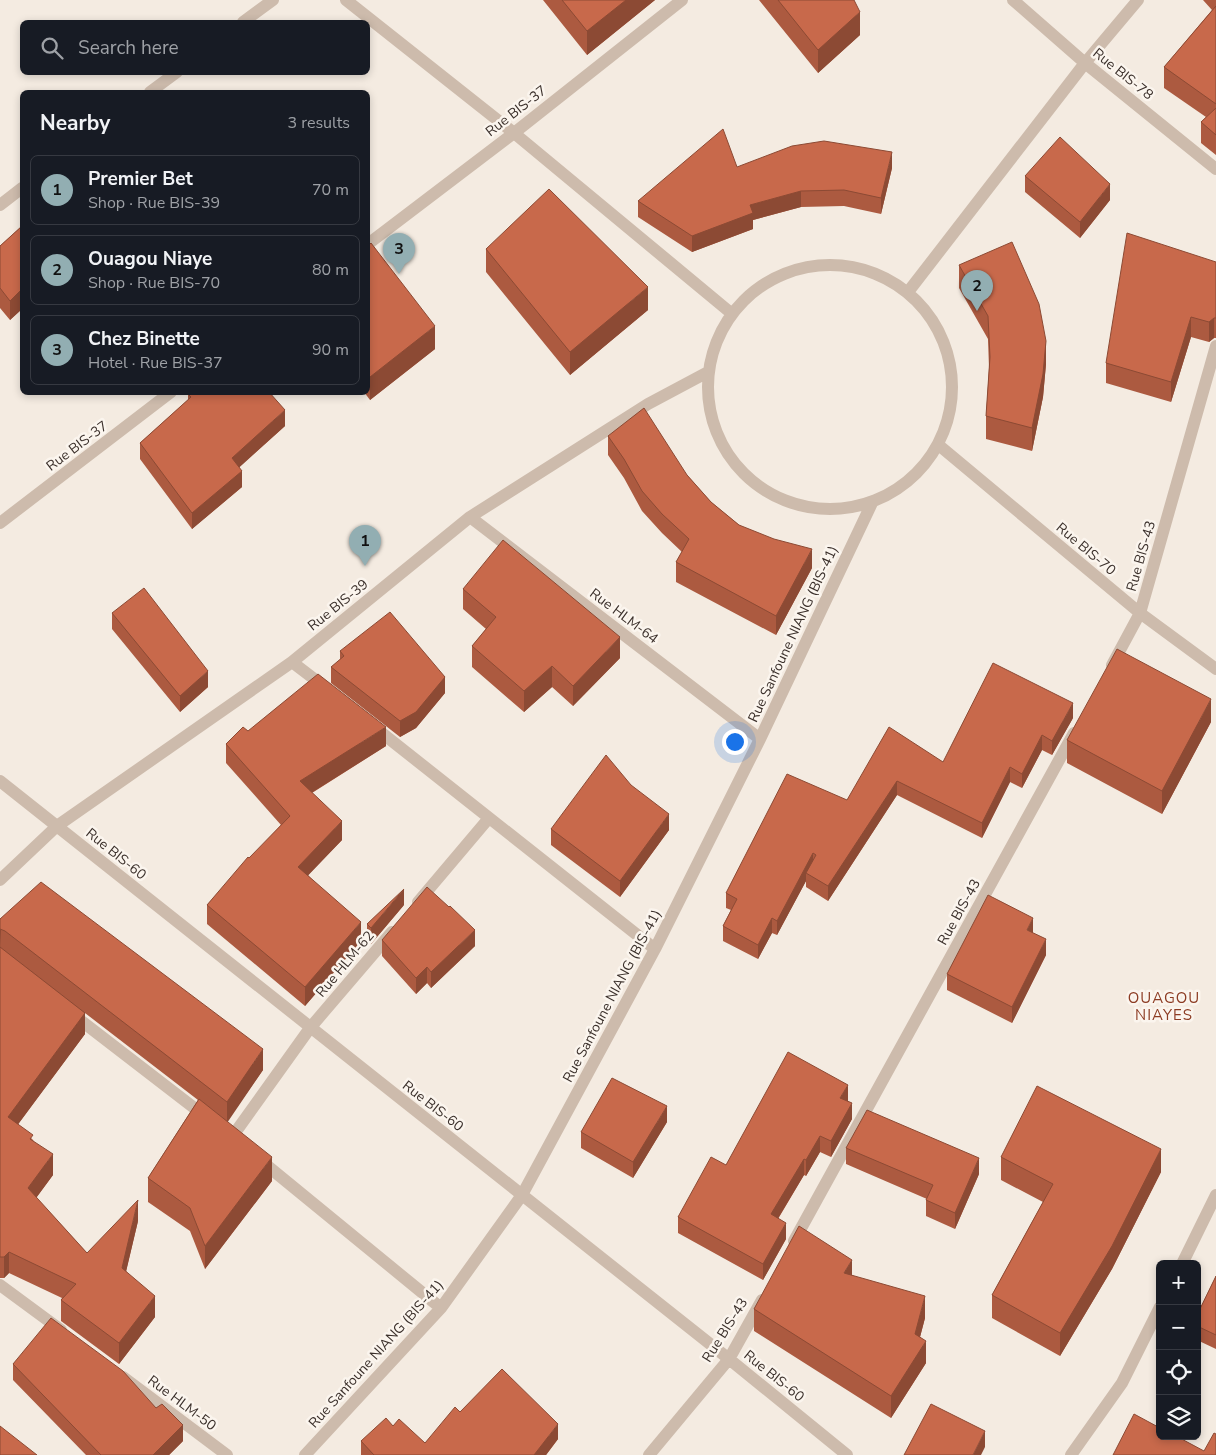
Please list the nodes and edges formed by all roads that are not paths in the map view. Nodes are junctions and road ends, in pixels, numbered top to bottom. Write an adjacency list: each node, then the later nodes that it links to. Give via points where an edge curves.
1 (274, 0): 6 (street)
2 (346, 0): 10 (street)
3 (682, 0): 10 (street, Rue BIS-37)
4 (1013, 0): 7 (street, Rue BIS-78)
5 (1138, 0): 7 (street)
6 (247, 20)
7 (1085, 63): 11 (street, Rue BIS-78); 15 (street)
8 (173, 75): 9 (street)
9 (153, 90)
10 (514, 133): 14 (street, Rue BIS-37); 16 (street)
11 (1216, 168)
12 (20, 190): 13 (street)
13 (0, 205)
14 (370, 242)
15 (908, 292): 16 (street, via 880,274 848,265 814,264 782,273 754,289); 20 (street, via 928,314 944,341 951,371 952,401)
16 (731, 313): 18 (street, via 712,351)
17 (1216, 346): 24 (street, Rue BIS-43)
18 (708, 372): 21 (street, via 708,403 716,433 732,460 754,483 780,499 811,508 842,509); 22 (street, Rue BIS-39, via 648,404)
19 (167, 395): 23 (street, Rue BIS-37)
20 (941, 447): 21 (street, via 914,476); 24 (street, Rue BIS-70)
21 (872, 503): 31 (street, Rue Sanfoune NIANG (BIS-41))
22 (470, 517): 25 (street, Rue BIS-39); 31 (street, Rue HLM-64)
23 (0, 523)
24 (1140, 613): 26 (street, Rue BIS-70); 27 (street, Rue BIS-43)
25 (292, 662): 28 (street); 34 (street, Rue BIS-39)
26 (1216, 669)
27 (1107, 674)
28 (337, 698)
29 (360, 716): 33 (street)
30 (1078, 726): 44 (street, Rue BIS-43)
31 (760, 739): 38 (street, Rue Sanfoune NIANG (BIS-41))
32 (0, 781): 34 (street, Rue BIS-60)
33 (489, 818): 36 (street); 38 (street)
34 (57, 826): 35 (street, Rue BIS-39); 40 (street, Rue BIS-60)
35 (0, 880)
36 (412, 908)
37 (399, 923): 40 (street, Rue HLM-62)
38 (655, 949): 43 (street, Rue Sanfoune NIANG (BIS-41))
39 (62, 1006): 41 (street)
40 (310, 1028): 41 (street, Rue HLM-62); 43 (street, Rue BIS-60)
41 (232, 1137): 48 (street)
42 (1216, 1195): 45 (street)
43 (522, 1196): 48 (street, Rue Sanfoune NIANG (BIS-41)); 51 (street, Rue BIS-60)
44 (786, 1255)
45 (1184, 1260)
46 (0, 1284): 50 (street)
47 (767, 1289): 51 (street, Rue BIS-43)
48 (441, 1308): 54 (street, Rue Sanfoune NIANG (BIS-41))
49 (1156, 1316): 57 (street, via 1122,1383)
50 (70, 1338)
51 (729, 1359): 55 (street, Rue BIS-43); 56 (street, Rue BIS-60)
52 (110, 1367): 53 (street, Rue HLM-50)
53 (227, 1455)
54 (305, 1455)
55 (649, 1455)
56 (848, 1455)
57 (1071, 1455)

